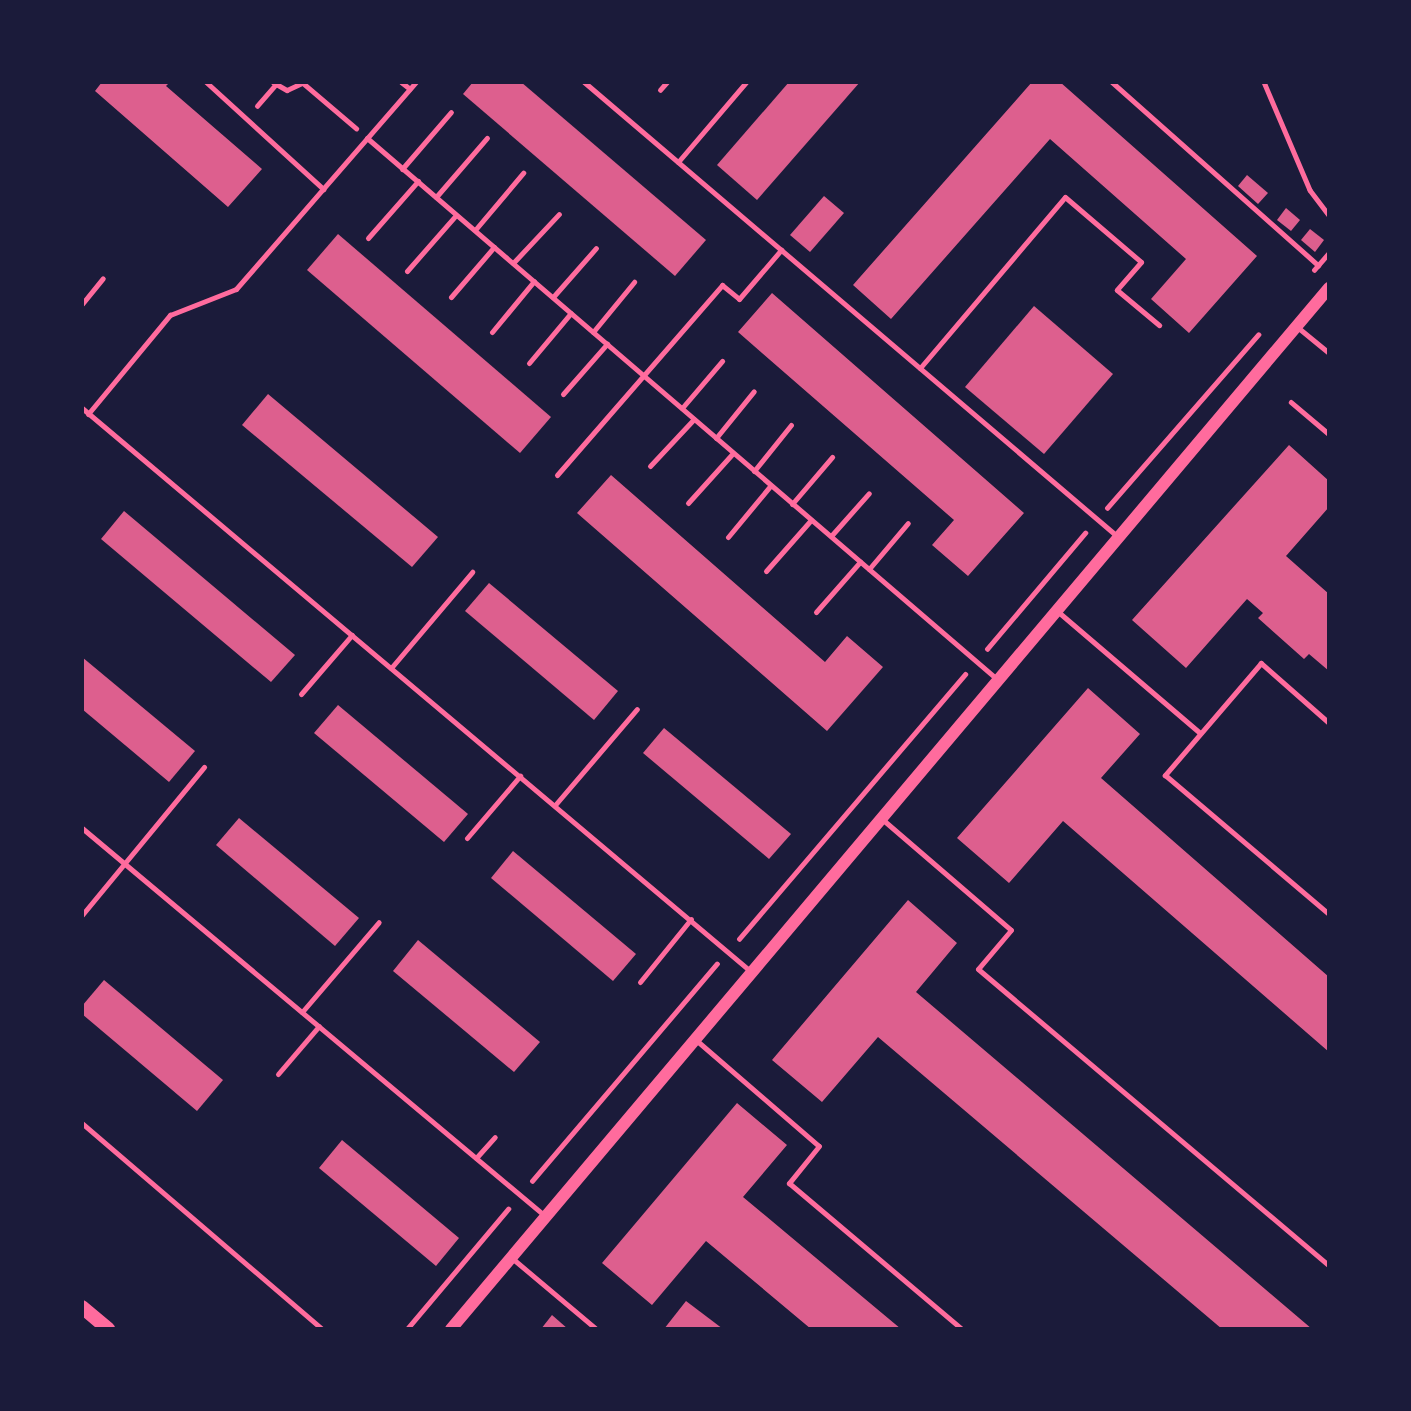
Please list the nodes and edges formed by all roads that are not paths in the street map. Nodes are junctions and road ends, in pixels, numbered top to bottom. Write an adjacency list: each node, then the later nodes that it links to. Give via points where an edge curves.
1 (206, 82): 14 (lane)
2 (401, 82): 6 (lane)
3 (416, 82): 6 (lane)
4 (747, 82): 10 (lane)
5 (588, 83): 10 (lane)
6 (410, 89): 8 (lane)
7 (451, 112): 11 (lane)
8 (367, 138): 11 (lane); 14 (lane)
9 (487, 138): 15 (lane)
10 (678, 162): 22 (lane)
11 (402, 169): 13 (lane)
12 (523, 173): 18 (lane)
13 (418, 181): 15 (lane); 19 (lane)
14 (323, 189): 47 (lane, via 236,289 170,315)
15 (436, 197): 17 (lane)
16 (559, 214): 23 (lane)
17 (456, 215): 18 (lane); 24 (lane)
18 (475, 230): 20 (lane)
19 (368, 238)
20 (494, 247): 23 (lane); 30 (lane)
21 (596, 248): 29 (lane)
22 (781, 250): 41 (lane); 42 (lane, via 739,299 722,285)
23 (513, 263): 26 (lane)
24 (407, 271)
25 (103, 278): 31 (lane)
26 (534, 281): 29 (lane); 35 (lane)
27 (634, 282): 36 (lane)
28 (1329, 288): 34 (street)
29 (553, 297): 32 (lane)
30 (451, 298)
31 (82, 304)
32 (571, 313): 36 (lane); 40 (lane)
33 (1159, 325): 41 (lane, via 1117,290 1141,262 1065,197)
34 (1296, 326): 38 (lane); 64 (street)
35 (492, 332)
36 (593, 332): 37 (lane)
37 (607, 344): 42 (lane); 44 (lane)
38 (1329, 353)
39 (722, 360): 46 (lane)
40 (529, 363)
41 (920, 368): 64 (lane)
42 (643, 375): 46 (lane); 55 (lane)
43 (754, 391): 50 (lane)
44 (563, 394)
45 (82, 408): 47 (lane)
46 (682, 408): 48 (lane)
47 (88, 414): 71 (lane)
48 (694, 419): 50 (lane); 53 (lane)
49 (791, 425): 54 (lane)
50 (716, 438): 51 (lane)
51 (733, 453): 54 (lane); 58 (lane)
52 (832, 457): 59 (lane)
53 (650, 466)
54 (754, 471): 56 (lane)
55 (557, 475)
56 (771, 485): 59 (lane); 63 (lane)
57 (869, 493): 62 (lane)
58 (688, 503)
59 (792, 503): 60 (lane)
60 (811, 520): 62 (lane); 67 (lane)
61 (908, 523): 66 (lane)
62 (831, 536): 65 (lane)
63 (728, 537)
64 (1118, 537): 69 (street)
65 (860, 562): 66 (lane); 70 (lane)
66 (869, 569): 73 (lane)
67 (766, 571)
68 (472, 572): 72 (lane)
69 (1056, 610): 73 (street); 77 (lane)
70 (816, 612)
71 (352, 635): 72 (lane); 74 (lane)
72 (391, 668): 79 (lane)
73 (998, 680): 81 (street)
74 (301, 694)
75 (637, 709): 80 (lane)
76 (1329, 723): 77 (lane, via 1261,663)
77 (1200, 733): 85 (lane, via 1165,775)
78 (204, 767): 84 (lane)
79 (520, 776): 80 (lane); 83 (lane)
80 (555, 805): 87 (lane)
81 (882, 819): 89 (street); 99 (lane, via 1011,930 978,969)
82 (82, 828): 84 (lane)
83 (467, 838)
84 (125, 863): 86 (lane); 91 (lane)
85 (1329, 914)
86 (82, 915)
87 (691, 919): 89 (lane); 90 (lane)
88 (379, 922): 91 (lane)
89 (752, 973): 93 (street)
90 (640, 982)
91 (302, 1012): 92 (lane)
92 (319, 1026): 94 (lane); 96 (lane)
93 (696, 1040): 97 (street); 104 (lane, via 819,1146 789,1183)
94 (278, 1074)
95 (495, 1137): 96 (lane)
96 (476, 1158): 97 (lane)
97 (547, 1218): 98 (street)
98 (513, 1259): 102 (street); 103 (lane)
99 (1329, 1266)
100 (82, 1307): 101 (main road)
101 (108, 1329)
102 (451, 1329)
103 (596, 1329)
104 (962, 1329)

